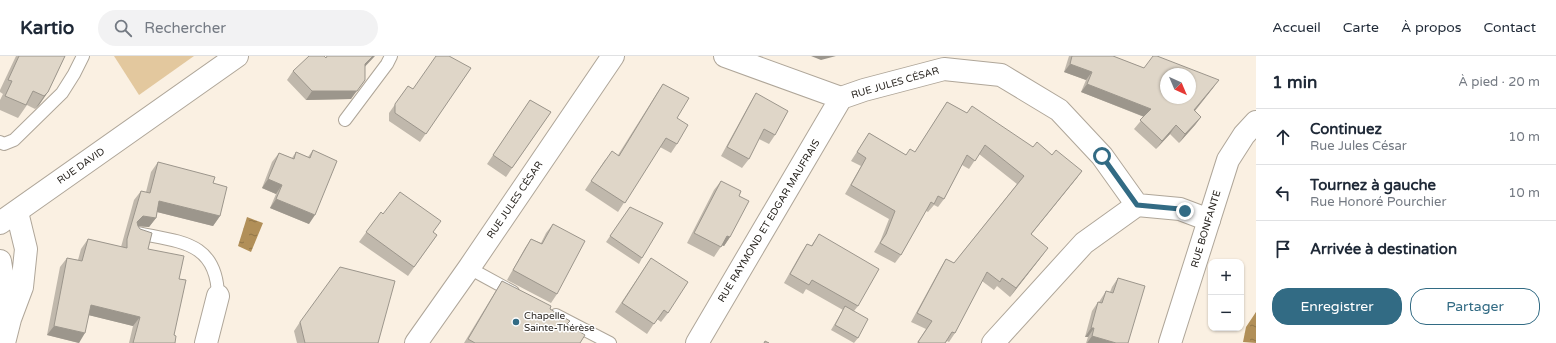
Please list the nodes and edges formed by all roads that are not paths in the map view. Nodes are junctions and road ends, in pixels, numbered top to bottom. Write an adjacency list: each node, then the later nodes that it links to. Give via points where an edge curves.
1 (83, 56): 9 (lane, via 62,93 14,140 4,144)
2 (237, 56): 11 (street, RUE DAVID)
3 (391, 56): 7 (lane)
4 (613, 56): 15 (street, RUE JULES CÉSAR)
5 (725, 56): 6 (street, RUE JULES CÉSAR)
6 (841, 98): 10 (street, RUE JULES CÉSAR, via 944,69 1001,75 1059,110 1102,156); 25 (street, RUE RAYMOND ET EDGAR MAUFRAIS)
7 (344, 120)
8 (1256, 122): 12 (street, RUE BONFANTE, via 1228,160)
9 (0, 142)
10 (1137, 205): 12 (street, via 1180,209); 26 (street, via 1084,243)
11 (8, 218): 20 (street, RUE DAVID, via 26,249 22,286)
12 (1209, 220): 27 (street, RUE BONFANTE)
13 (138, 233): 17 (lane, via 199,249 216,272)
14 (0, 261): 16 (street, RUE DAVID)
15 (469, 268): 18 (lane); 23 (street, RUE JULES CÉSAR)
16 (1, 281): 20 (street, RUE DAVID)
17 (218, 296): 22 (street)
18 (523, 297)
19 (543, 308): 24 (lane)
20 (10, 319): 21 (street, RUE DAVID)
21 (4, 343)
22 (206, 343)
23 (416, 343)
24 (610, 343)
25 (697, 343)
26 (993, 343)
27 (1170, 343)

